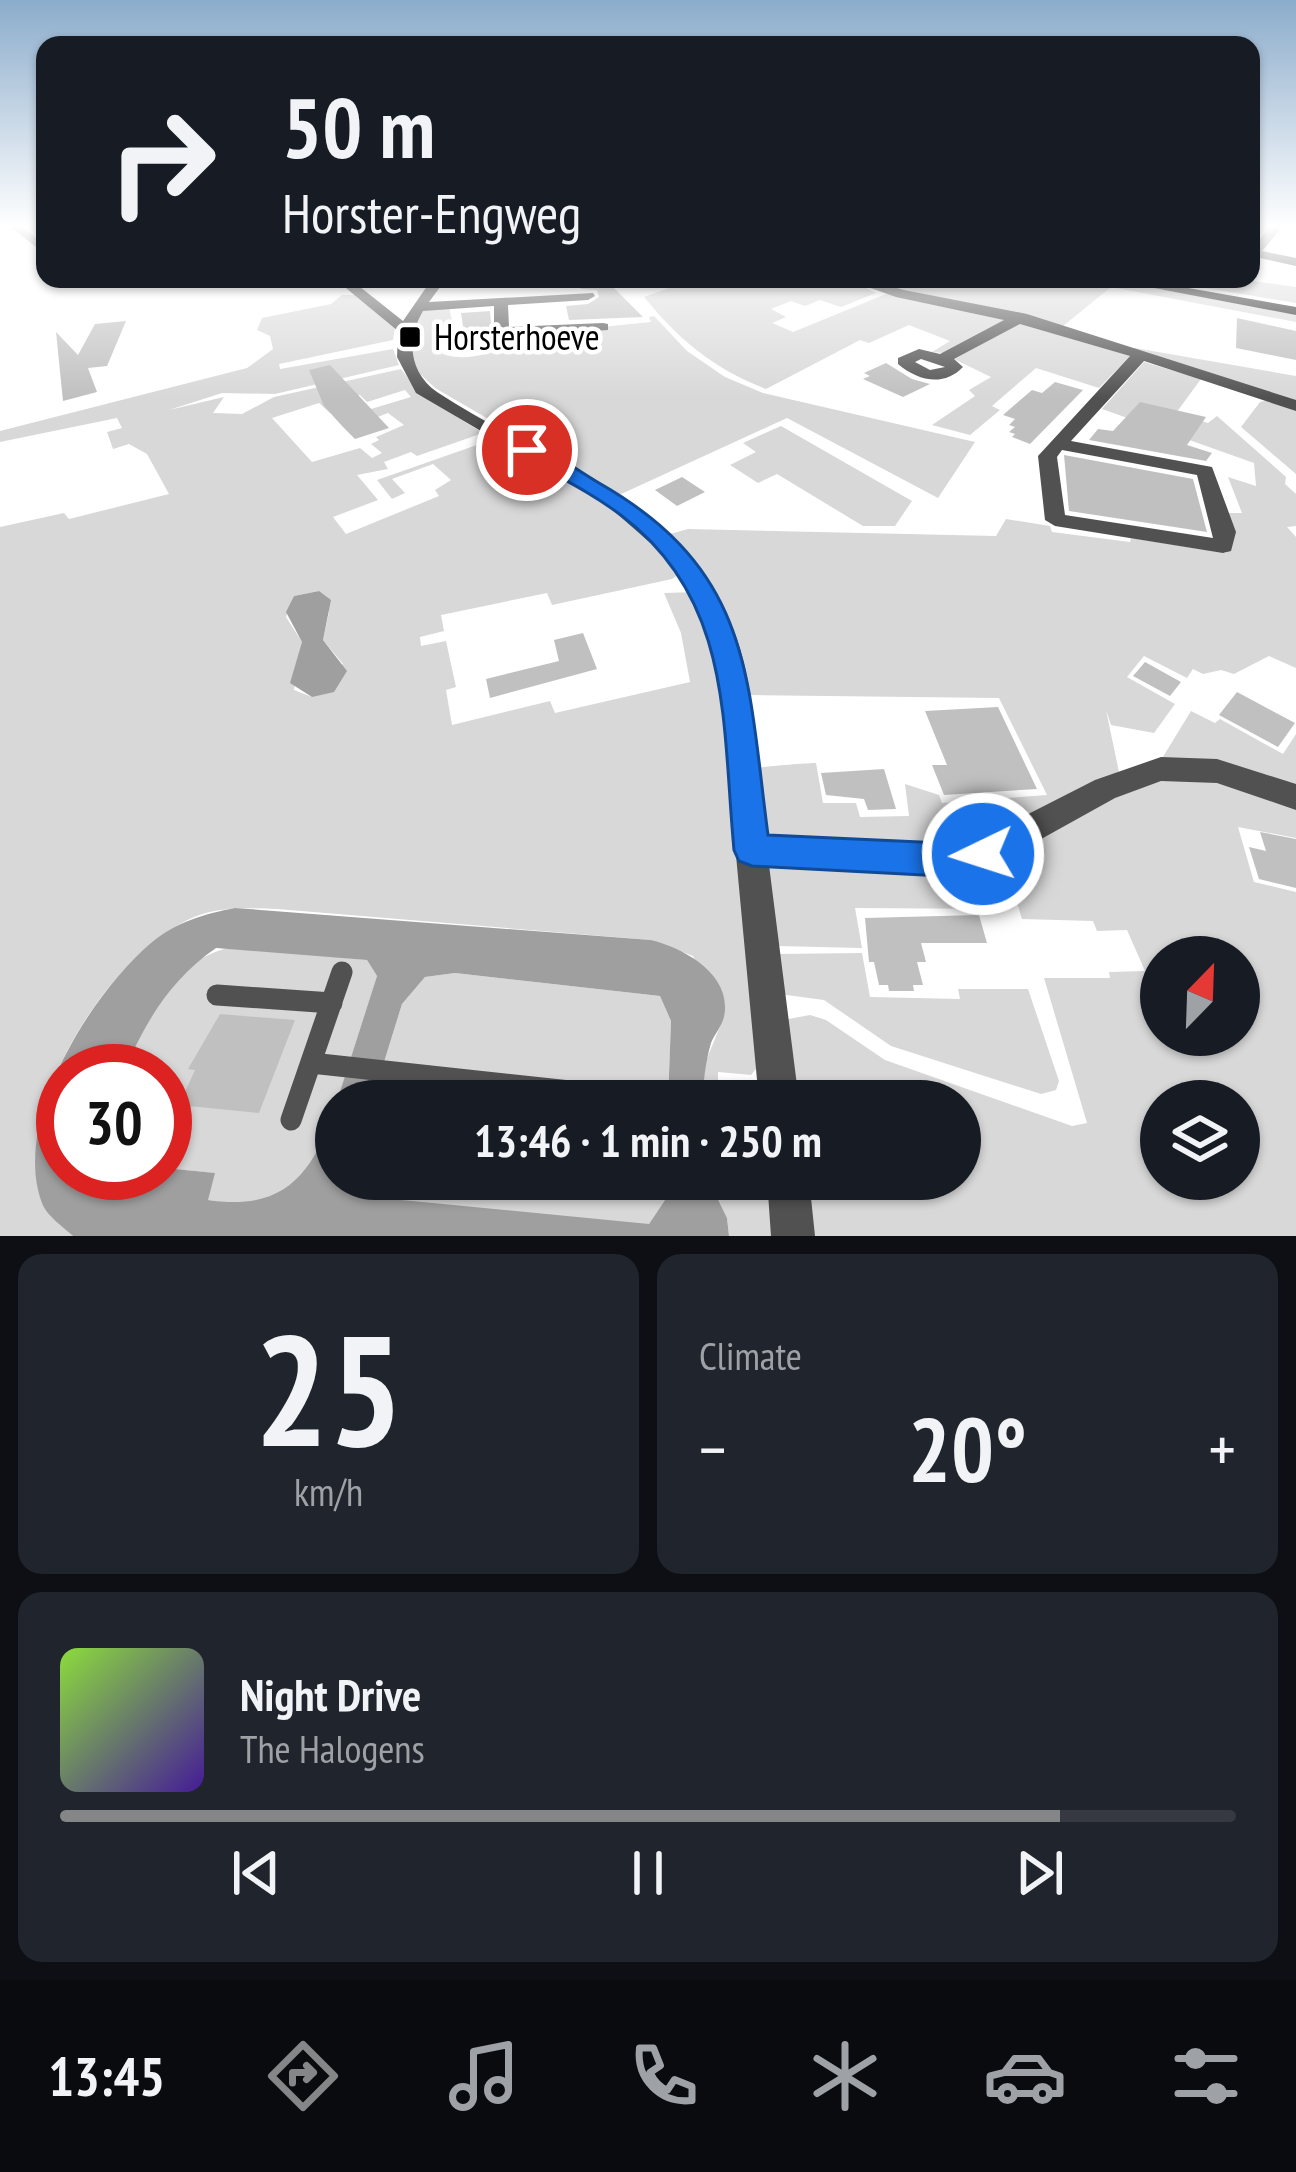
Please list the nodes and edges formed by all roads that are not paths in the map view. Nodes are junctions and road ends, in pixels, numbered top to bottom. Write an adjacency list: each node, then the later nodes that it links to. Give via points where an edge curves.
1 (354, 288): 12 (street)
2 (433, 288): 8 (street)
3 (881, 288): 10 (street)
4 (1170, 288): 9 (main road)
5 (1189, 288): 9 (main road)
6 (588, 296): 7 (street)
7 (501, 302): 8 (street); 11 (street, via 502,332)
8 (420, 307): 12 (street)
9 (1296, 308)
10 (1022, 317): 13 (street); 14 (street)
11 (603, 327)
12 (403, 328): 18 (street, via 408,369 433,398 611,497 694,574 730,663)
13 (1140, 355): 15 (street); 16 (street)
14 (942, 359)
15 (1296, 406)
16 (1058, 444): 16 (street, via 1205,471 1223,547 1054,520 1047,455)
17 (1296, 796): 18 (street, via 1209,770 1162,769 969,858)
18 (752, 850): 24 (street)
19 (342, 972): 21 (lane)
20 (218, 994): 21 (lane)
21 (332, 1003): 22 (lane)
22 (311, 1064): 23 (lane); 25 (lane)
23 (463, 1080)
24 (777, 1080)
25 (291, 1120)
26 (790, 1200): 27 (street)
27 (794, 1236)

